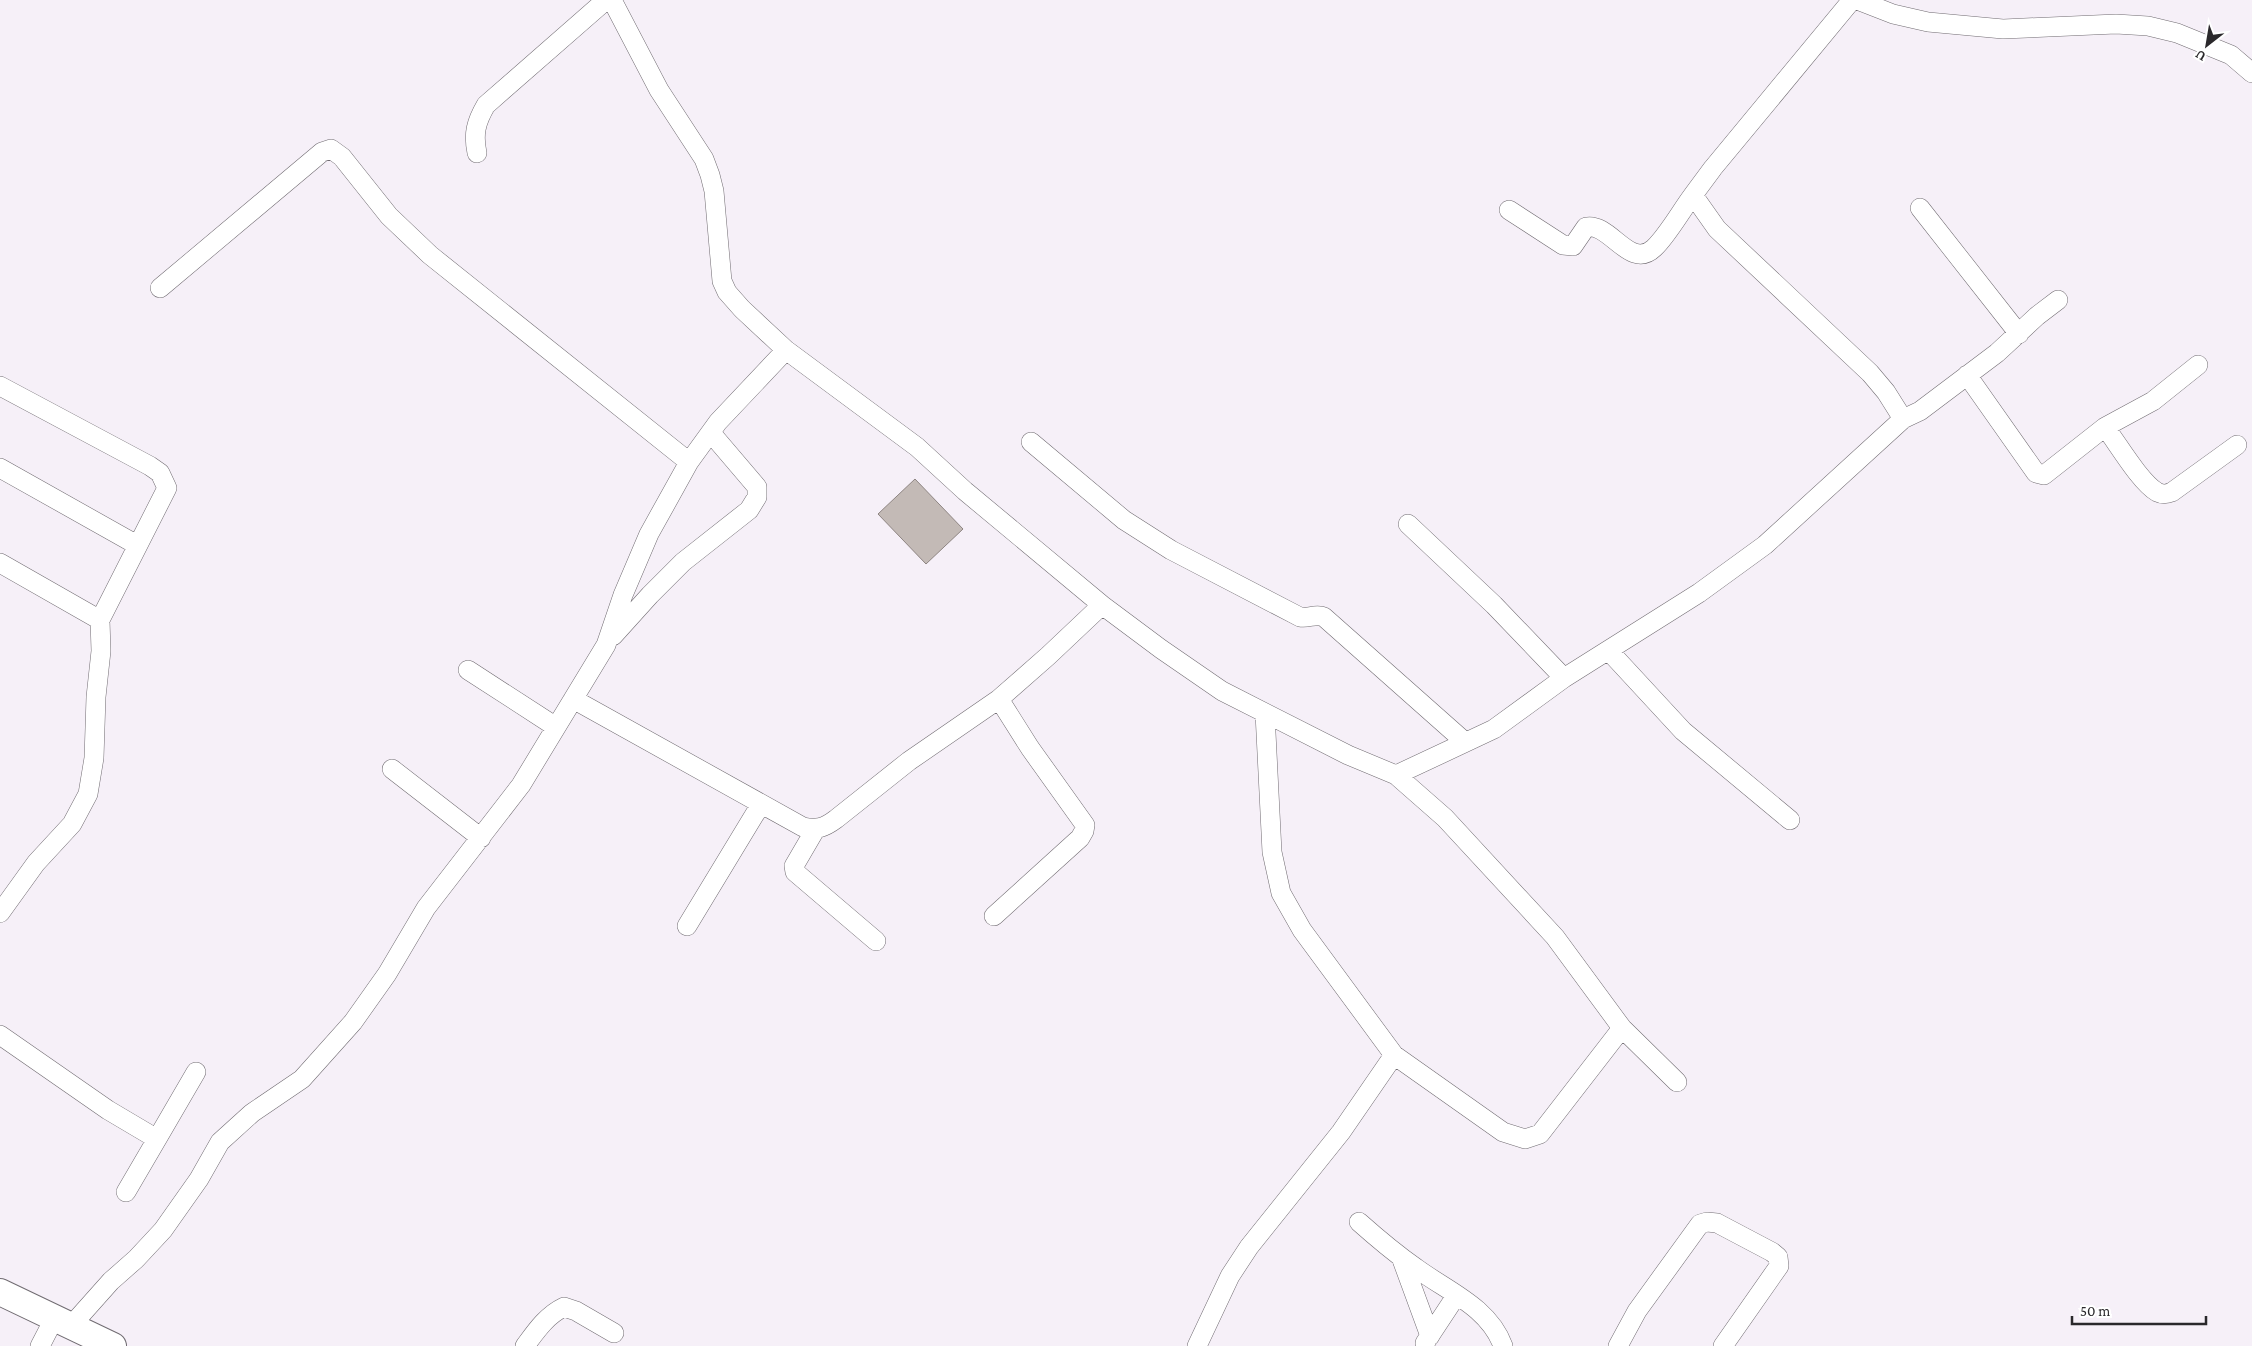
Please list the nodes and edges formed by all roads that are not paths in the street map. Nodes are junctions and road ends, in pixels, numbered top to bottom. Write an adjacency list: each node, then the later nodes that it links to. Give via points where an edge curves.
1 (606, 0): 6 (street, via 486,105 475,126)
2 (612, 0): 13 (street, via 659,90 704,159 714,191 722,281 727,292)
3 (1852, 0): 7 (street)
4 (1857, 0): 5 (street, via 1893,14 1928,22 2003,29 2116,24 2148,26 2177,33 2231,55)
5 (2252, 73)
6 (476, 153)
7 (1693, 195): 9 (street, via 1654,248 1642,254 1630,252 1596,226 1586,227 1573,246 1563,246); 17 (street, via 1717,228 1870,373)
8 (1920, 208): 12 (street)
9 (1509, 210)
10 (160, 288): 22 (street, via 322,152 330,149 342,157 389,216 430,255)
11 (2058, 300): 12 (street)
12 (2019, 334): 15 (street)
13 (786, 350): 19 (street); 27 (street, via 917,447)
14 (2198, 365): 18 (street, via 2153,401)
15 (1968, 375): 17 (street, via 1920,411); 18 (street, via 2039,475 2044,475)
16 (0, 386): 25 (street, via 160,473 167,488)
17 (1903, 419): 30 (street, via 1765,545 1699,594)
18 (2105, 427): 21 (street, via 2146,483 2165,495)
19 (711, 432): 22 (street); 29 (street, via 757,487 757,497 748,510 683,562)
20 (1031, 442): 37 (street, via 1124,520 1171,550 1300,616 1324,617)
21 (2237, 445)
22 (689, 462): 29 (street, via 649,534)
23 (0, 468): 25 (street)
24 (1408, 524): 32 (street, via 1494,605)
25 (137, 545): 28 (street)
26 (0, 563): 28 (street)
27 (1102, 605): 34 (street); 35 (street, via 1222,691)
28 (100, 620): 44 (street, via 94,758 88,794 72,824 36,863)
29 (606, 645): 33 (street)
30 (1610, 651): 32 (street); 41 (street, via 1664,714)
31 (468, 670): 36 (street)
32 (1564, 678): 37 (street, via 1494,729)
33 (573, 699): 36 (street); 40 (street)
34 (999, 699): 42 (street, via 909,761 824,828); 45 (street, via 1085,825 1080,838)
35 (1265, 713): 39 (street); 50 (street, via 1272,852 1281,893 1302,930)
36 (556, 727): 43 (street, via 521,785)
37 (1465, 742): 39 (street)
38 (392, 770): 43 (street)
39 (1396, 775): 48 (street, via 1445,818 1555,937)
40 (761, 804): 42 (street, via 803,827); 46 (street)
41 (1790, 820)
42 (815, 830): 47 (street, via 794,866 795,872)
43 (481, 838): 59 (street, via 426,908 387,974 353,1022 302,1079 252,1113 220,1142 163,1230 136,1259)
44 (0, 913)
45 (994, 916)
46 (687, 926)
47 (876, 941)
48 (1622, 1028): 50 (street, via 1540,1134 1525,1139 1503,1132); 52 (street)
49 (0, 1035): 53 (street, via 108,1110)
50 (1394, 1055): 65 (street, via 1341,1132 1249,1247 1230,1276)
51 (196, 1072): 53 (street)
52 (1676, 1082)
53 (157, 1139): 54 (street)
54 (126, 1192)
55 (1359, 1222): 56 (street)
56 (1401, 1257): 58 (street); 61 (street)
57 (0, 1292): 59 (street)
58 (1456, 1296): 61 (street); 66 (street, via 1476,1307 1493,1324)
59 (62, 1323): 62 (street); 63 (street)
60 (614, 1333): 64 (street, via 576,1310 564,1307 546,1320)
61 (1426, 1341)
62 (40, 1346)
63 (113, 1346)
64 (525, 1346)
65 (1197, 1346)
66 (1503, 1346)
67 (1618, 1346): 68 (street, via 1637,1312 1700,1224 1708,1222 1717,1223 1778,1257 1779,1266)
68 (1723, 1346)

